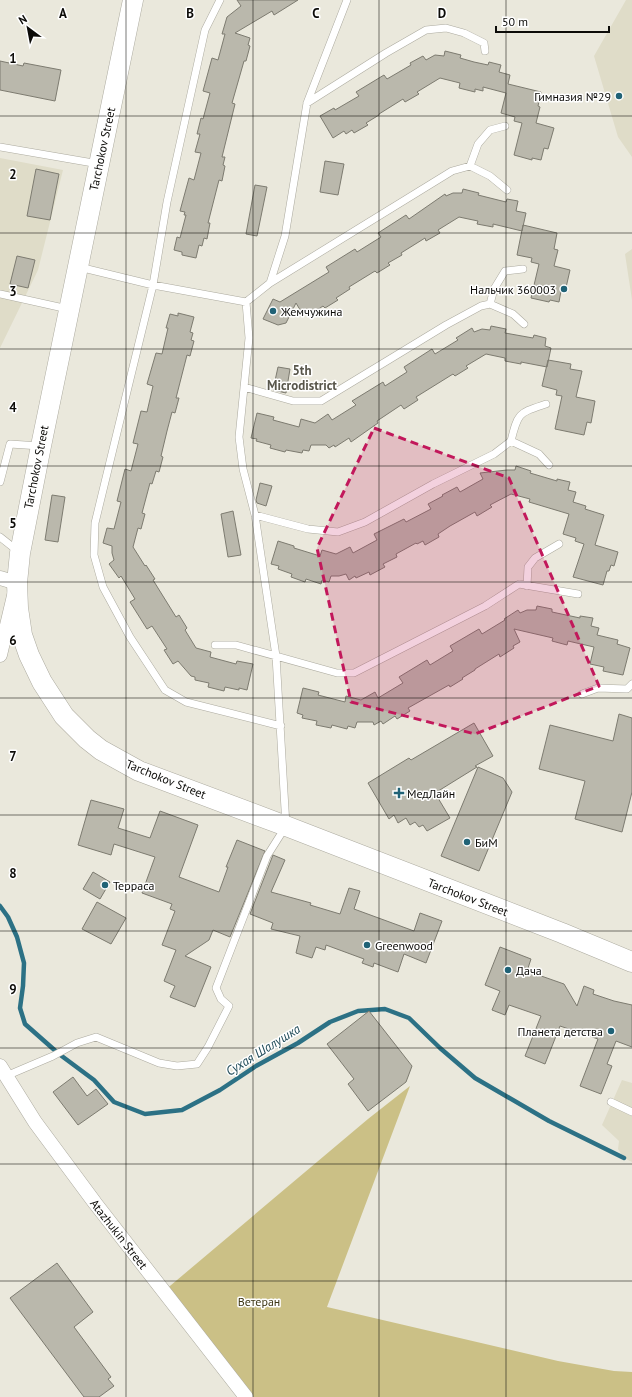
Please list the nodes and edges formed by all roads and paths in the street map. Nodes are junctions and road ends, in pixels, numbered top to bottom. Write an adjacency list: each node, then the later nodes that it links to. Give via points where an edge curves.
1 (133, 0): 8 (main road, Tarchokov Street)
2 (220, 0): 14 (lane, via 205,30 167,202)
3 (347, 0): 5 (lane)
4 (485, 51): 5 (lane, via 484,42 464,33 446,28 426,30)
5 (307, 104): 13 (lane, via 285,236)
6 (505, 126): 9 (lane, via 490,130 478,144)
7 (0, 147): 8 (lane)
8 (99, 164): 11 (main road, Tarchokov Street)
9 (470, 166): 10 (lane, via 490,176); 13 (lane, via 452,170)
10 (507, 190)
11 (77, 267): 14 (lane); 18 (main road, Tarchokov Street)
12 (523, 269): 17 (lane, via 505,271 494,289)
13 (270, 283): 16 (lane)
14 (153, 285): 16 (lane); 38 (lane, via 95,524 94,555 103,587 130,637 165,690 186,702)
15 (0, 294): 18 (lane)
16 (246, 302): 20 (lane, via 249,338)
17 (490, 304): 19 (lane, via 513,314); 20 (lane, via 481,306 446,325 321,401 293,401)
18 (69, 310): 23 (main road, Tarchokov Street)
19 (524, 324)
20 (244, 387): 26 (lane, via 239,437 243,469)
21 (546, 404): 22 (lane, via 524,411 515,422)
22 (511, 441): 24 (lane, via 539,454); 26 (lane, via 494,454 365,522 338,532 308,529)
23 (41, 446): 25 (lane, via 10,444); 29 (main road, Tarchokov Street)
24 (549, 465)
25 (0, 482)
26 (255, 515): 35 (lane)
27 (0, 537): 29 (lane)
28 (559, 544): 31 (lane, via 535,558 528,567)
29 (20, 553): 30 (main road, Tarchokov Street)
30 (8, 580): 34 (street); 39 (main road, Tarchokov Street, via 18,608 22,635 29,656 55,704 87,739 101,750 140,771)
31 (527, 586): 32 (lane); 35 (lane, via 519,584 485,606 354,673 337,672)
32 (578, 594)
33 (215, 645): 35 (lane, via 236,645)
34 (0, 655)
35 (276, 656): 38 (lane)
36 (632, 684): 37 (lane, via 627,689 598,688)
37 (582, 694)
38 (281, 726): 39 (lane)
39 (286, 826): 40 (main road, Tarchokov Street); 41 (lane, via 267,856 216,988 221,999 229,1006 197,1064 177,1066 159,1063 96,1037 77,1043 53,1056)
40 (632, 962)
41 (3, 1071): 44 (street, Atazhukin Street, via 35,1122 95,1203)
42 (611, 1102): 43 (lane)
43 (632, 1112)
44 (246, 1397)

